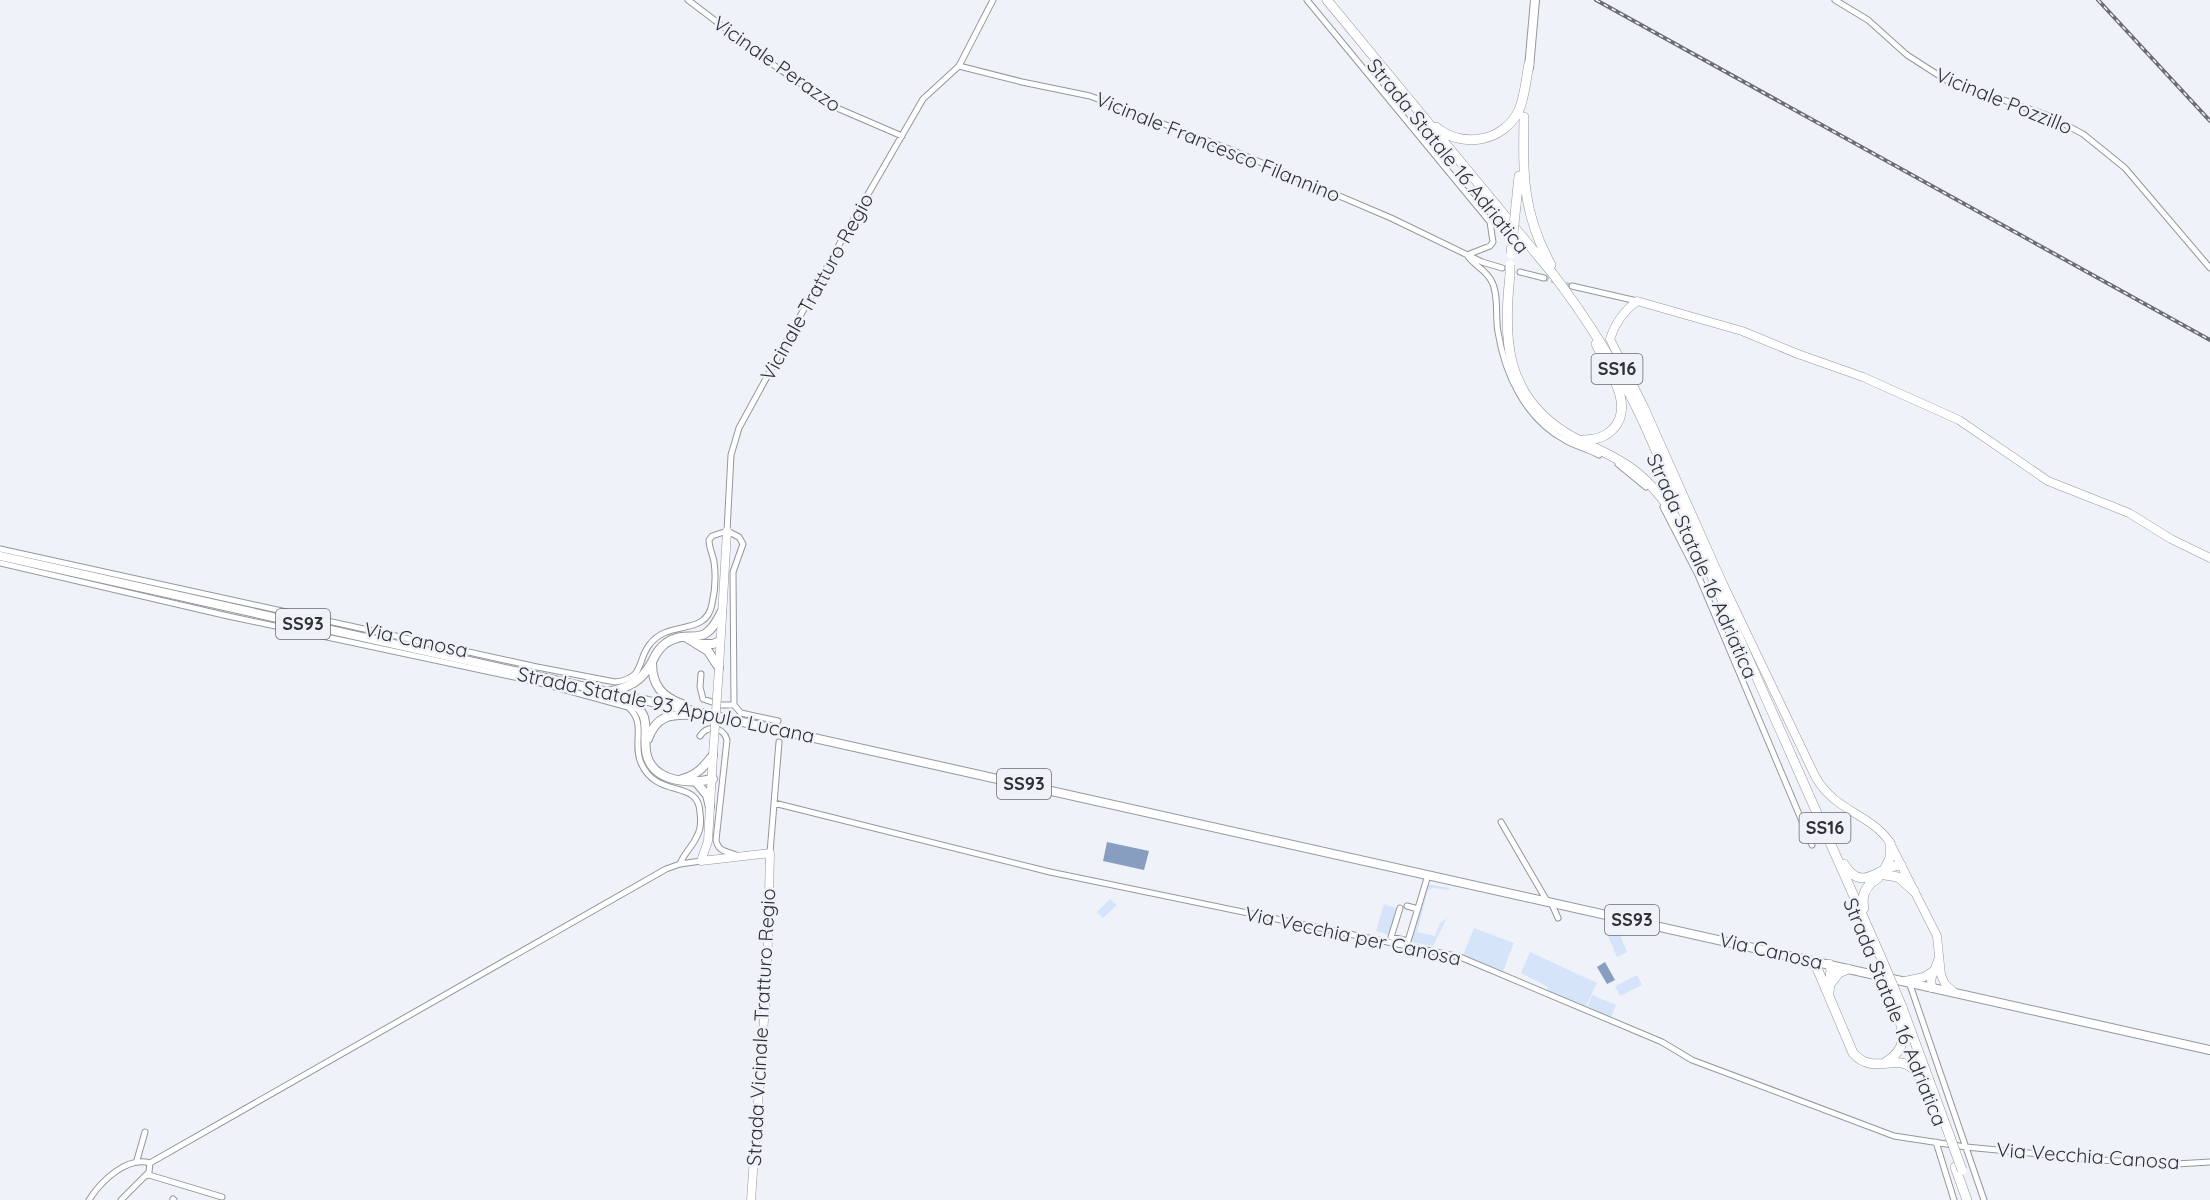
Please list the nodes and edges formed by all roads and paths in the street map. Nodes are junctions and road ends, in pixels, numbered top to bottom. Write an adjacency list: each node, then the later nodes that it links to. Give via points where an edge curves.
1 (688, 0): 12 (street, Vicinale Perazzo, via 837,108)
2 (993, 0): 9 (street)
3 (1307, 0): 13 (street, via 1490,222 1493,242)
4 (1320, 0): 21 (highway, Strada Statale 16 Adriatica / SS16, via 1559,291)
5 (1328, 0): 10 (highway, Strada Statale 16 Adriatica / SS16)
6 (1535, 0): 8 (main road)
7 (1835, 0): 14 (street, Vicinale Pozzillo, via 1868,20 1907,55 1946,80 2049,116 2083,134 2124,168)
8 (1529, 64): 10 (highway, SS16, via 1517,113 1500,131 1482,139 1465,140 1443,132); 11 (main road)
9 (959, 66): 12 (street, Vicinale Tratturo Regio, via 923,99); 13 (street, Vicinale Francesco Filannino, via 1090,96 1240,154)
10 (1401, 89): 19 (highway, Strada Statale 16 Adriatica / SS16)
11 (1524, 117): 15 (highway, SS16, bridge); 19 (highway, SS16, via 1524,187 1530,218 1542,248)
12 (902, 136): 23 (street, Vicinale Tratturo Regio, via 739,428 731,455)
13 (1467, 255): 15 (street, Vicinale Francesco Filannino); 52 (street, via 1493,283 1507,369 1531,410 1559,436 1622,468 1665,508 1698,575)
14 (2210, 268)
15 (1507, 269): 22 (highway, SS16, via 1506,333 1515,371 1539,410)
16 (1520, 272): 17 (street)
17 (1544, 278)
18 (1572, 285): 20 (street)
19 (1574, 301): 36 (highway, Strada Statale 16 Adriatica / SS16, via 1629,391)
20 (1637, 301): 27 (street, via 1742,331 1863,377 1959,420 2048,481 2129,513); 51 (street, via 1613,328 1610,339 1723,584 1819,783 1833,800 1879,830)
21 (1596, 344): 22 (highway, SS16, via 1621,396 1622,413 1605,435); 26 (highway, Strada Statale 16 Adriatica / SS16, via 1629,403)
22 (1578, 439): 26 (highway, SS16, via 1615,457 1651,485 1673,512)
23 (727, 531): 24 (street, Via Canosa, via 709,540 715,574 708,616 700,624 676,628 656,638 636,674 615,682); 29 (street); 37 (street, via 740,537 743,544 733,572)
24 (0, 549)
25 (0, 556): 35 (main road, Strada Statale 93 Appulo Lucana / SS93)
26 (1698, 557): 36 (highway, Strada Statale 16 Adriatica / SS16)
27 (2210, 558)
28 (0, 563): 58 (street, Via Canosa, via 533,681 628,707 640,725 638,751 645,771 662,786 695,796 700,815 698,836)
29 (722, 611): 30 (main road); 31 (street)
30 (699, 640): 31 (main road); 32 (main road, via 676,639 657,652); 33 (main road)
31 (720, 641): 33 (street)
32 (652, 662): 35 (main road, via 646,674 633,685); 38 (main road, via 654,683 662,693 673,701)
33 (719, 668): 43 (street, bridge)
34 (701, 675): 37 (street, via 703,699)
35 (605, 693): 38 (main road, Strada Statale 93 Appulo Lucana / SS93); 42 (main road, via 634,704 642,713)
36 (1765, 702): 48 (highway, Strada Statale 16 Adriatica / SS16); 69 (highway, Strada Statale 16 Adriatica / SS16)
37 (734, 705): 39 (street, via 741,713)
38 (717, 716): 42 (main road, via 673,714 663,719); 54 (main road, Strada Statale 93 Appulo Lucana / SS93)
39 (778, 721)
40 (700, 736): 55 (street, via 711,728 726,734 716,840 721,851)
41 (779, 742): 46 (street)
42 (646, 745): 44 (main road, via 647,756 659,773 677,780)
43 (713, 754): 44 (main road); 45 (street)
44 (696, 778): 45 (main road); 47 (main road)
45 (713, 779): 47 (street)
46 (774, 803): 53 (street); 84 (street, Via Vecchia per Canosa, via 1050,872 1460,957 1662,1042 1692,1060 1894,1136)
47 (710, 807): 50 (street)
48 (1819, 817): 60 (highway, SS16, via 1849,871 1865,878); 68 (highway, Strada Statale 16 Adriatica / SS16)
49 (1501, 822): 63 (street)
50 (708, 841): 56 (street); 57 (street)
51 (1890, 843): 59 (street); 60 (highway)
52 (1812, 845)
53 (770, 853): 55 (street); 94 (street, Strada Vicinale Tratturo Regio, via 767,978)
54 (1331, 853): 61 (main road, Via Canosa / SS93)
55 (739, 857): 56 (street)
56 (713, 860): 57 (street)
57 (701, 861): 58 (street)
58 (680, 864): 88 (street)
59 (1901, 865): 60 (highway, SS16); 62 (street)
60 (1884, 874): 62 (highway, via 1898,877); 68 (highway, SS16, via 1870,883 1863,896)
61 (1428, 875): 63 (main road, Via Canosa / SS93); 66 (street)
62 (1914, 891): 73 (street, via 1937,936)
63 (1549, 902): 67 (street); 70 (main road, Via Canosa / SS93)
64 (1407, 906): 66 (street)
65 (1400, 908): 66 (street, via 1391,937 1408,941)
66 (1418, 909)
67 (1558, 918)
68 (1873, 939): 69 (highway, Strada Statale 16 Adriatica / SS16)
69 (1877, 955): 78 (highway, Strada Statale 16 Adriatica / SS16)
70 (1808, 960): 71 (main road, Via Canosa / SS93); 75 (highway)
71 (1829, 964): 72 (main road, Via Canosa / SS93); 75 (highway, SS16, via 1825,971)
72 (1848, 969): 74 (main road, Via Canosa / SS93); 75 (highway)
73 (1937, 969): 74 (street); 76 (street); 77 (street)
74 (1906, 982): 76 (main road, Via Canosa / SS93); 85 (street)
75 (1827, 985): 80 (highway, SS16, via 1854,1055 1868,1063)
76 (1932, 988): 77 (main road, Via Canosa / SS93)
77 (1954, 992): 79 (main road, Via Canosa / SS93)
78 (1899, 1006): 80 (highway, SS16, via 1903,1041 1897,1053); 81 (highway, Strada Statale 16 Adriatica / SS16); 83 (highway, Strada Statale 16 Adriatica / SS16)
79 (2210, 1050)
80 (1884, 1063): 81 (highway, SS16, via 1905,1064 1916,1071)
81 (1938, 1118): 83 (highway, Strada Statale 16 Adriatica / SS16)
82 (145, 1132): 86 (street)
83 (1946, 1138): 84 (street, Via Vecchia per Canosa); 85 (street, Via Vecchia Canosa); 89 (highway, Strada Statale 16 Adriatica / SS16, bridge)
84 (1936, 1142): 95 (street)
85 (1966, 1147): 87 (street, Via Vecchia Canosa, via 2111,1161); 98 (street)
86 (137, 1160): 88 (street); 92 (street, via 101,1185)
87 (2210, 1162)
88 (150, 1163): 90 (street)
89 (1958, 1168): 96 (highway, Strada Statale 16 Adriatica / SS16); 97 (highway, Strada Statale 16 Adriatica / SS16)
90 (146, 1176): 91 (street); 93 (street)
91 (222, 1197)
92 (89, 1200)
93 (122, 1200)
94 (751, 1200)
95 (1954, 1200)
96 (1967, 1200)
97 (1973, 1200)
98 (1984, 1200)

